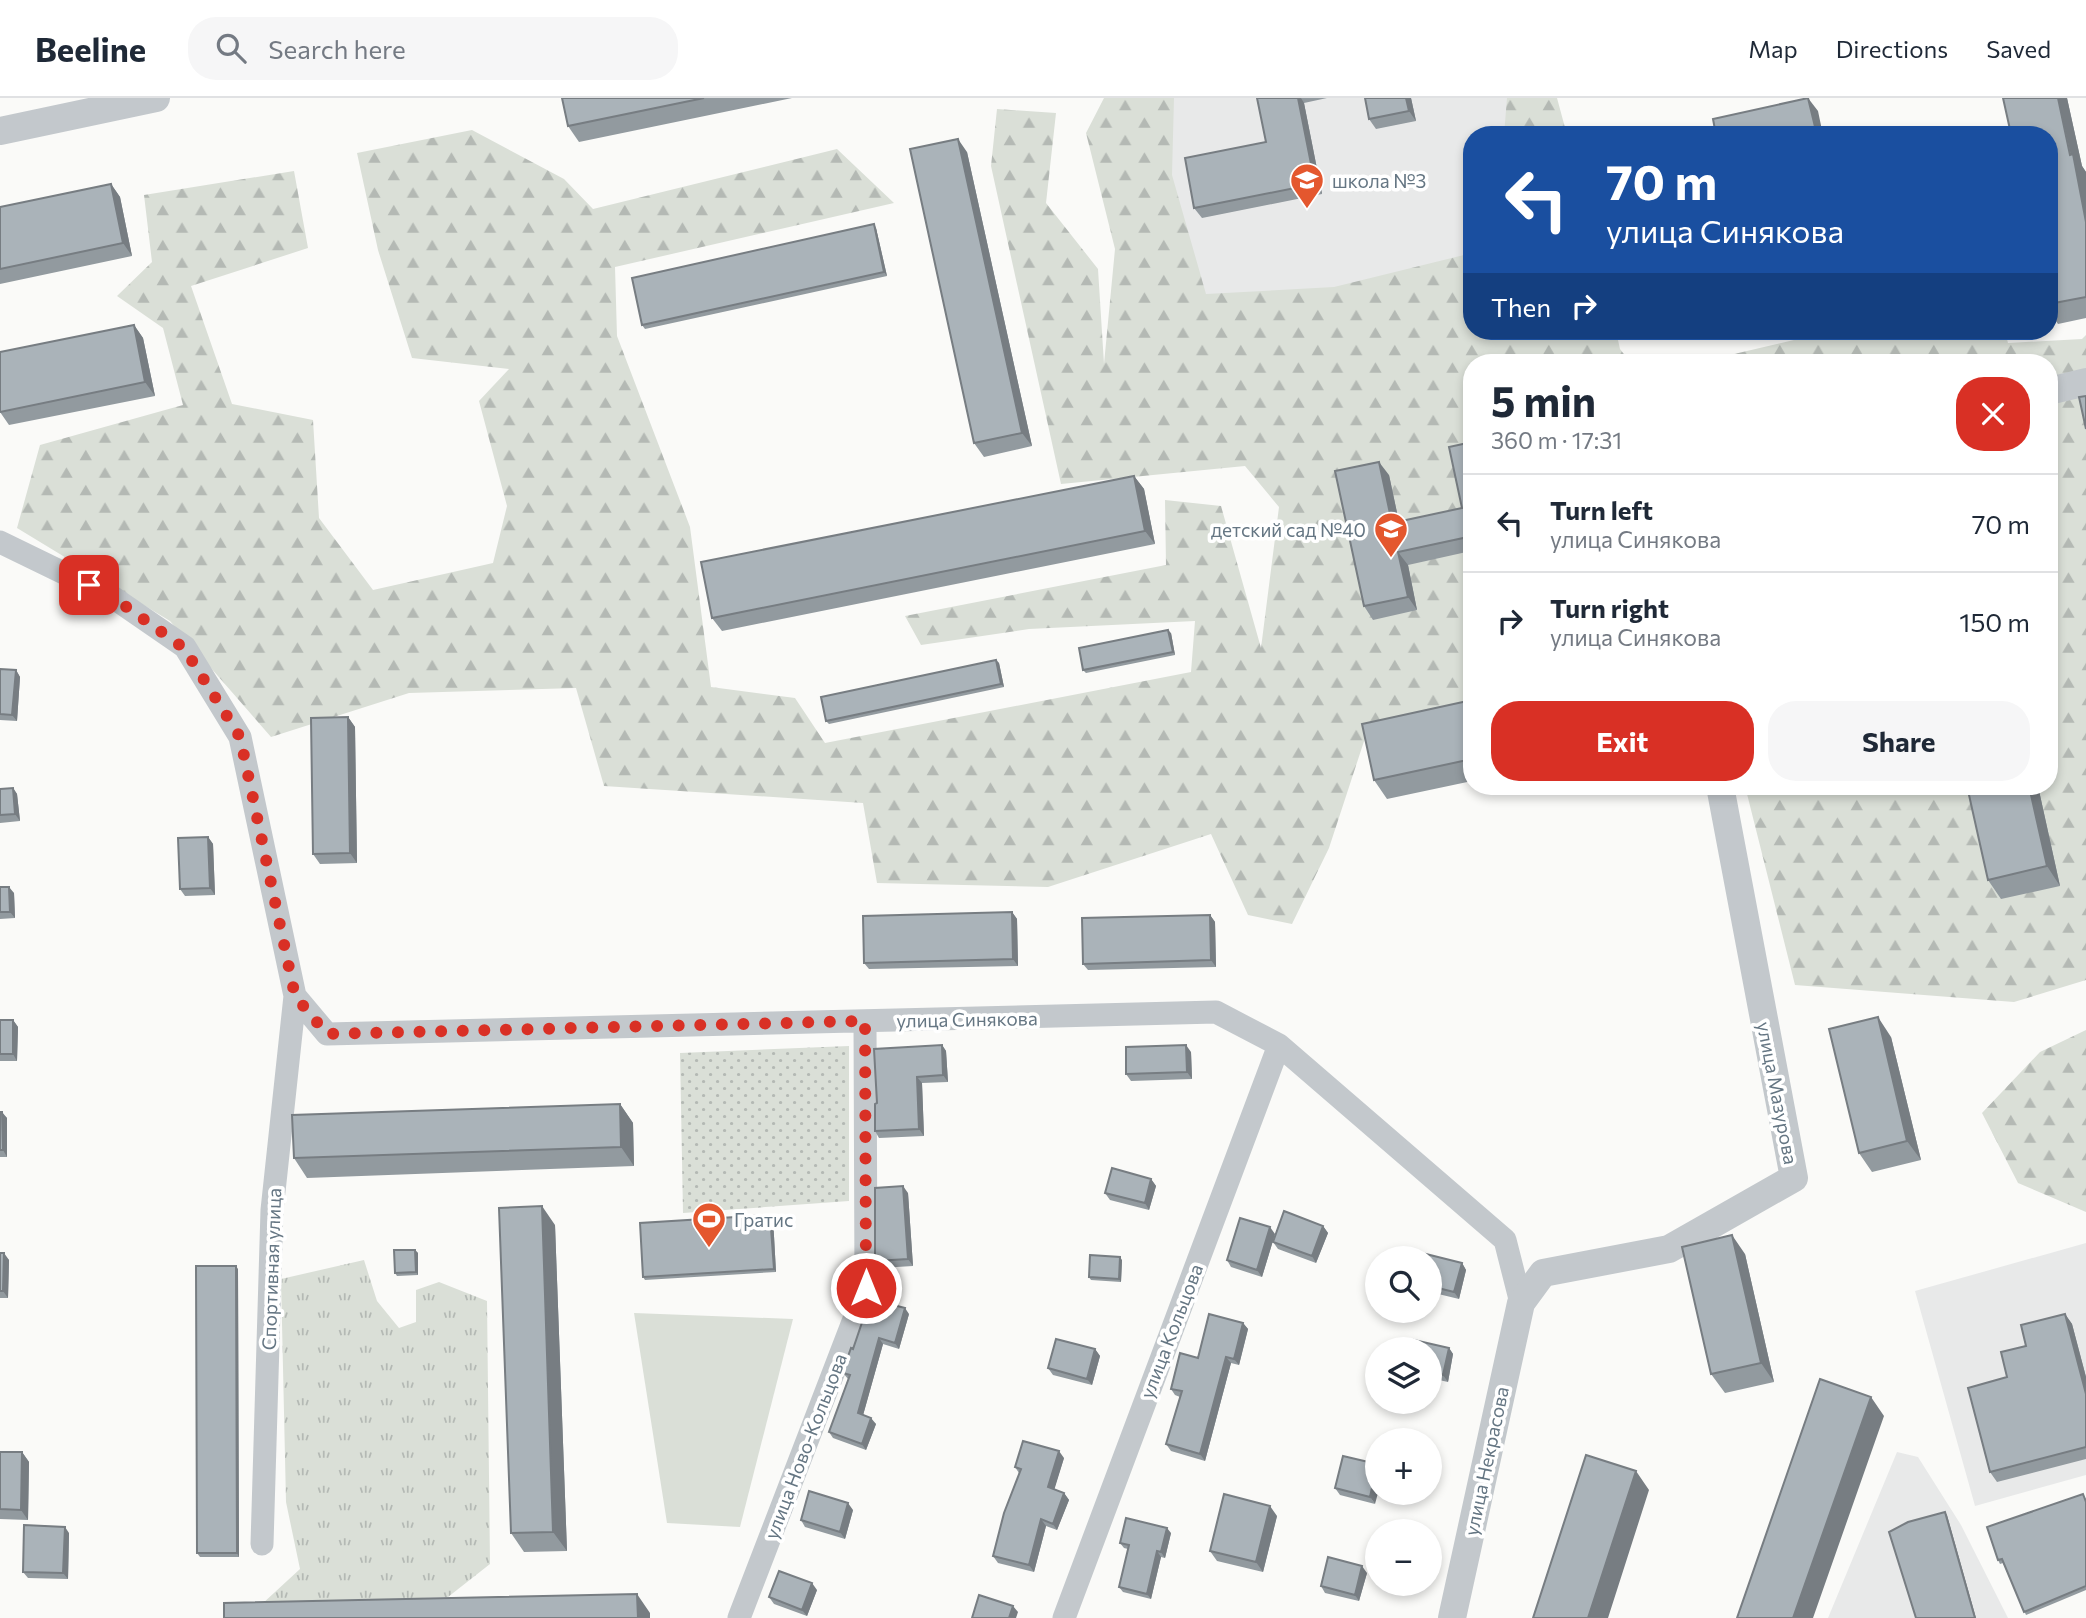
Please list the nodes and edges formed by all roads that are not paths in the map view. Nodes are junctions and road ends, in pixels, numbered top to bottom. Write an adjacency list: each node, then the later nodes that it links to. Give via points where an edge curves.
1 (156, 98): 2 (street)
2 (0, 131)
3 (2086, 382): 4 (street)
4 (2058, 389)
5 (0, 542): 7 (street, улица Синякова, via 111,596 184,648 240,737)
6 (1722, 795): 10 (street, улица Мазурова, via 1794,1178 1669,1249 1543,1273)
7 (295, 996): 8 (street, улица Синякова, via 327,1034); 11 (street, Спортивная улица, via 272,1210)
8 (865, 1021): 9 (street, улица Синякова, via 1216,1012); 12 (street, улица Ново-Кольцова, via 866,1288)
9 (1279, 1045): 10 (street, улица Синякова, via 1505,1240); 13 (street, улица Кольцова)
10 (1521, 1303): 14 (street, улица Некрасова)
11 (262, 1544)
12 (738, 1618)
13 (1064, 1618)
14 (1452, 1618)

